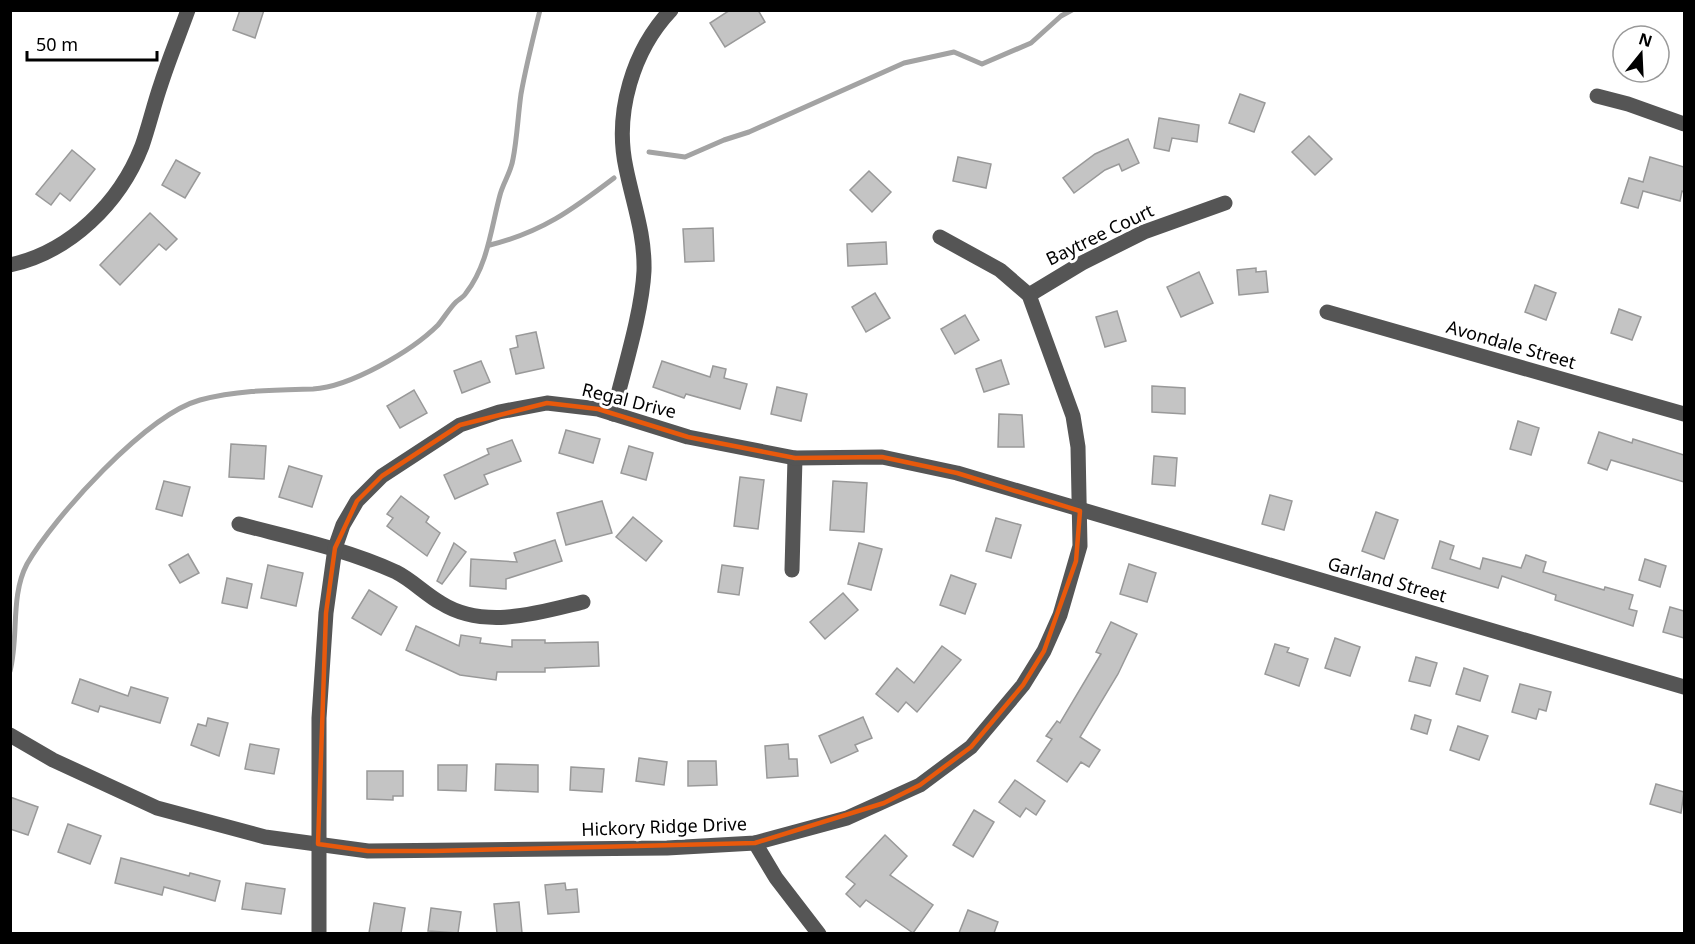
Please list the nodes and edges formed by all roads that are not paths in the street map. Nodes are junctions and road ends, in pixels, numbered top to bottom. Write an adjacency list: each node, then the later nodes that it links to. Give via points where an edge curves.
1 (188, 10): 7 (street, via 142,146 107,207 69,239 28,261)
2 (672, 10): 10 (street, via 640,58 629,86 624,116 625,166 641,221 644,274)
3 (1597, 96): 4 (street)
4 (1684, 124)
5 (1225, 203): 8 (street, Baytree Court, via 1144,232)
6 (940, 237): 8 (street, Hickory Ridge Drive, via 1000,270)
7 (10, 265)
8 (1029, 295): 13 (street, Hickory Ridge Drive, via 1073,416)
9 (1328, 312): 11 (street, Avondale Street)
10 (613, 414): 12 (street, Regal Drive, via 688,437); 15 (street, Regal Drive, via 547,404 499,412 460,425 374,484 357,501)
11 (1684, 414)
12 (795, 458): 13 (street, Regal Drive, via 882,457 957,473); 16 (street)
13 (1080, 511): 18 (street, Garland Street); 20 (street, Hickory Ridge Drive, via 1080,546 1060,615 1044,651 999,718 971,747 929,779 884,803 848,818)
14 (238, 525): 15 (street)
15 (335, 548): 17 (street, via 398,573 442,604 464,614 496,618 529,615); 21 (street, Regal Drive, via 319,718)
16 (792, 570)
17 (583, 602)
18 (1684, 687)
19 (10, 735): 21 (street, Hickory Ridge Drive, via 53,760 157,808 265,837)
20 (755, 843): 21 (street, Hickory Ridge Drive, via 434,851 368,851); 23 (street, via 776,878)
21 (318, 844): 22 (street, Regal Drive)
22 (319, 933)
23 (819, 933)

